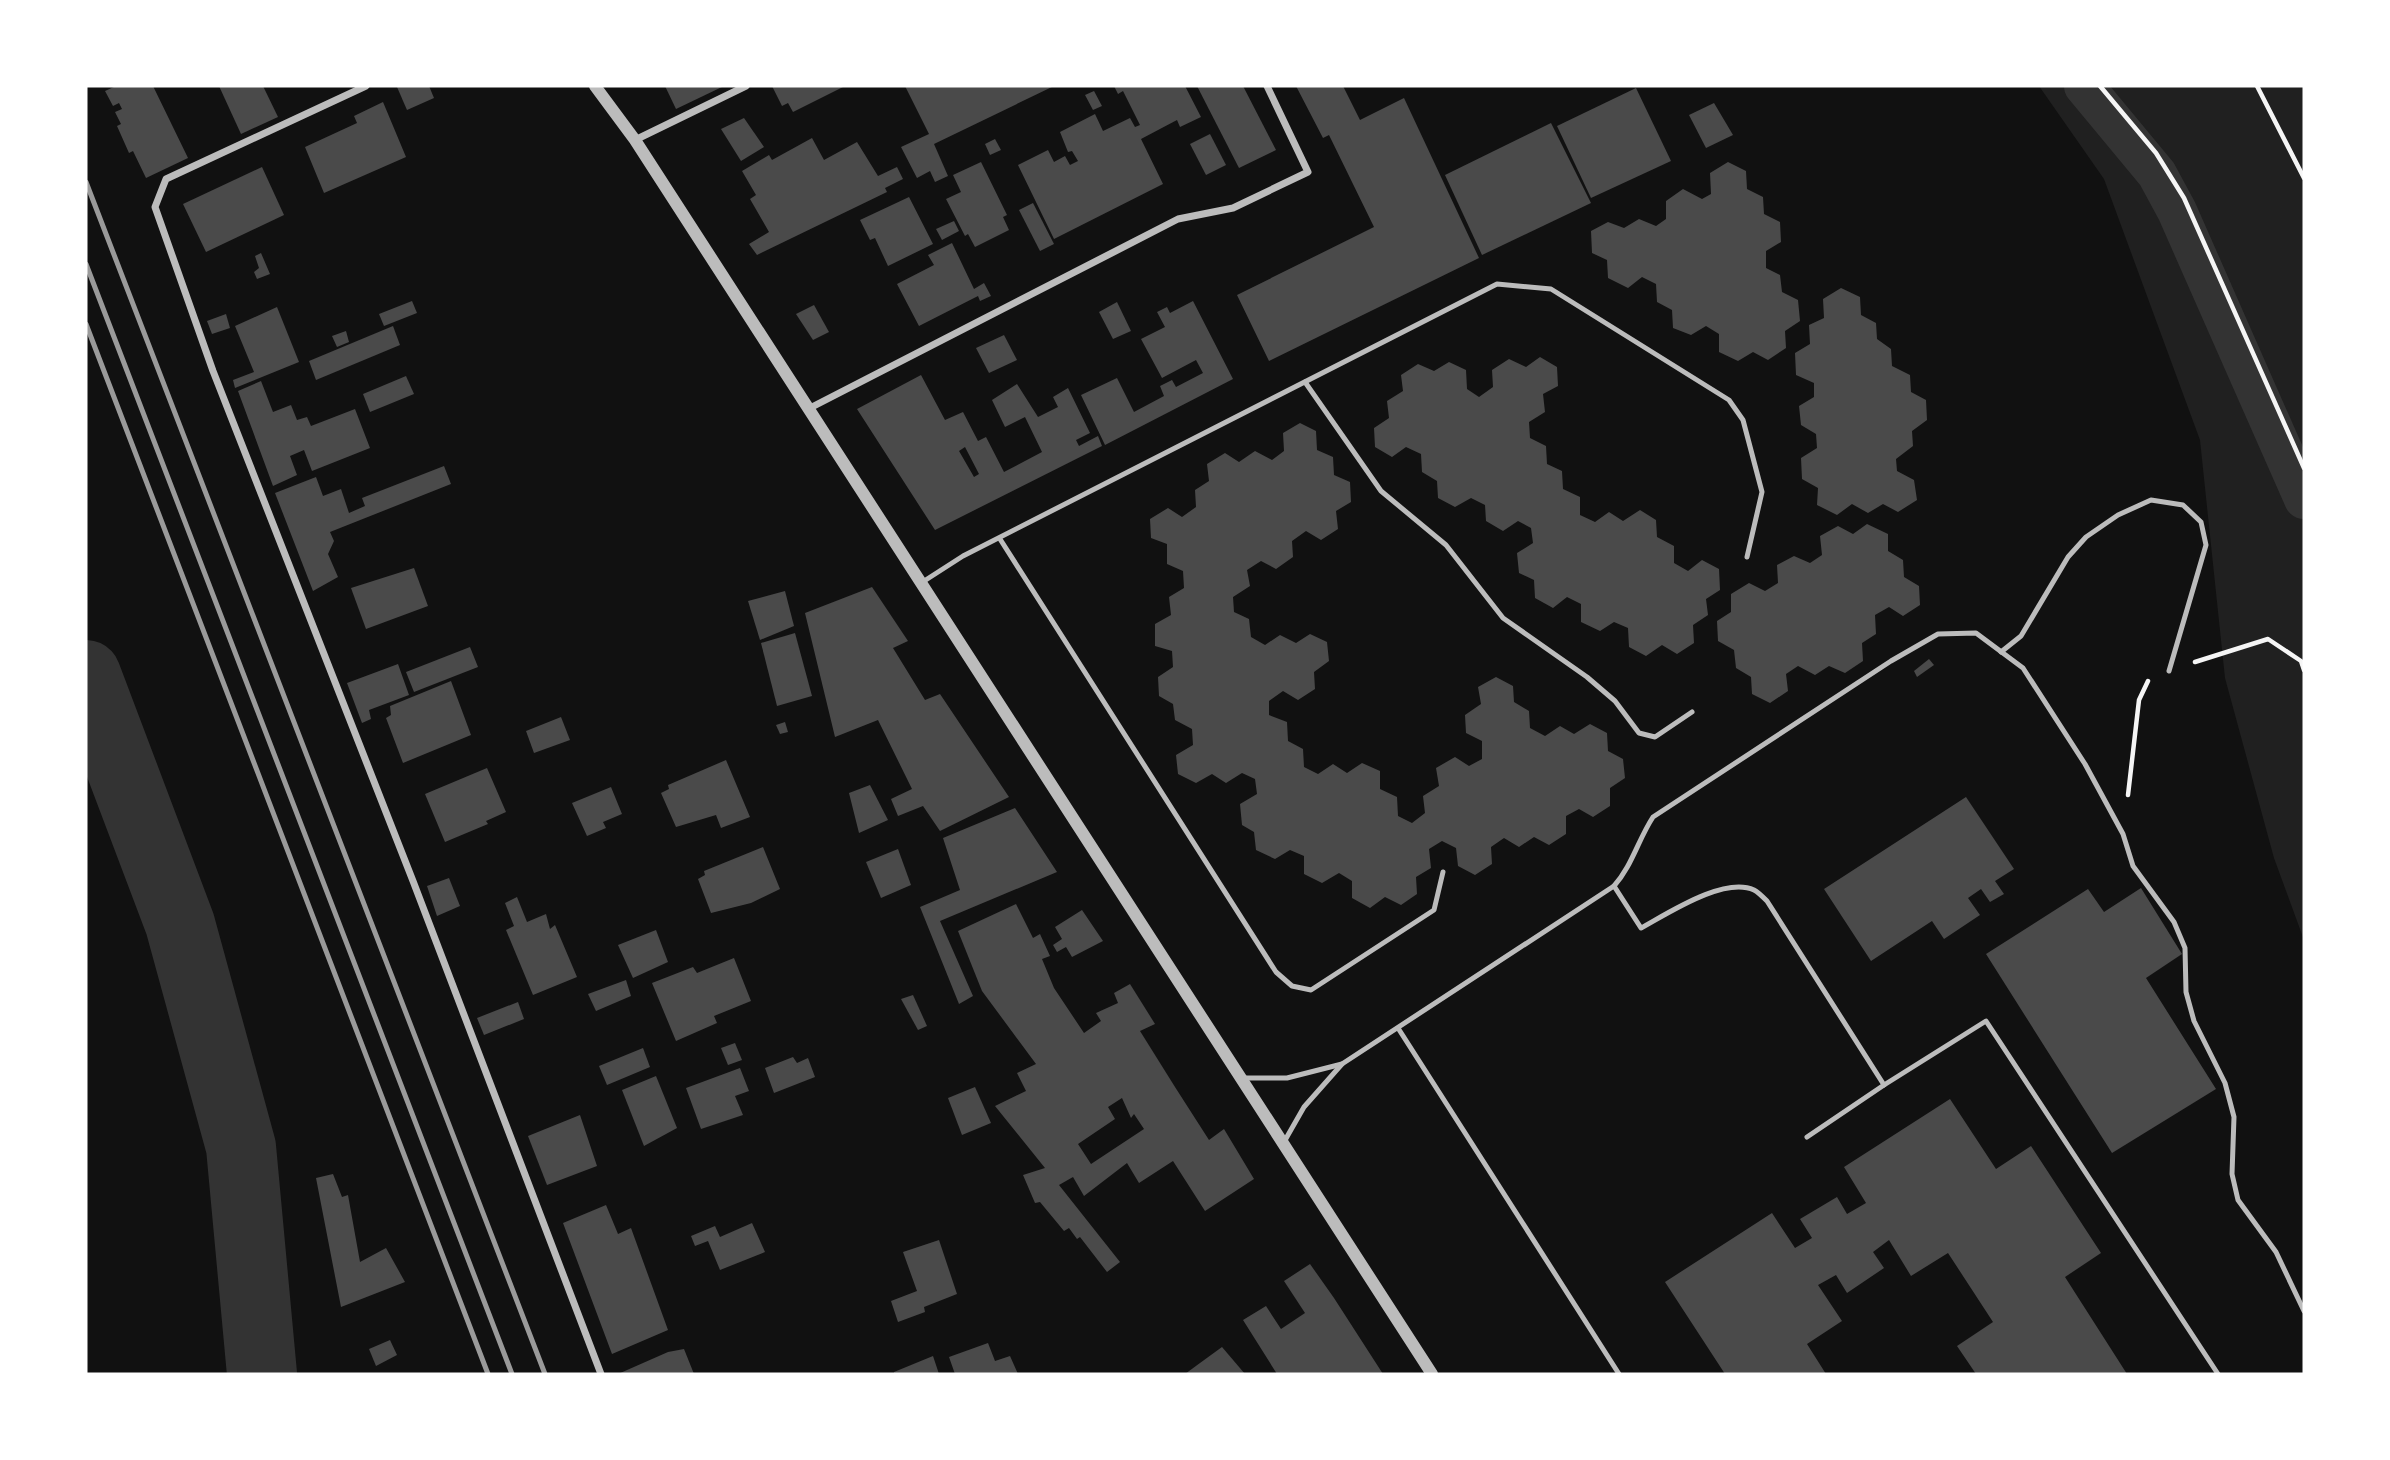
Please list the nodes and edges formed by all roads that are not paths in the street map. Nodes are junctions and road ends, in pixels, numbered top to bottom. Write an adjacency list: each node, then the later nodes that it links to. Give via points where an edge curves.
1 (366, 86): 23 (street, via 166,179 155,207 213,371)
2 (595, 86): 5 (street)
3 (746, 86): 5 (street)
4 (1268, 86): 7 (street, via 1308,172 1233,208 1178,219)
5 (635, 141): 7 (street)
6 (1304, 382): 8 (lane); 9 (lane, via 1497,284 1550,289 1728,400 1744,420 1762,492); 13 (lane, via 1381,491 1446,545 1503,618 1587,677 1615,701 1639,733 1655,737)
7 (808, 409): 10 (street)
8 (1000, 540): 10 (lane); 14 (lane, via 1276,972 1292,986 1311,990 1434,910)
9 (1746, 557)
10 (920, 583): 18 (street)
11 (2001, 652): 12 (lane, via 2021,636 2068,556 2118,514 2151,500 2183,505 2201,522 2206,545); 15 (lane, via 1976,633 1938,634 1891,661 1653,817 1639,838 1628,871); 22 (lane, via 2024,668 2055,715 2123,834 2133,866 2174,922 2185,948 2186,992 2194,1021 2225,1083 2234,1117 2232,1174 2238,1200 2276,1252)
12 (2169, 671)
13 (1692, 712)
14 (1443, 872)
15 (1614, 886): 16 (lane); 19 (lane, via 1641,928 1701,895 1754,890 1767,901)
16 (1398, 1028): 17 (lane); 25 (lane)
17 (1342, 1064): 18 (lane, via 1287,1078); 21 (lane, via 1304,1107)
18 (1240, 1078): 21 (street)
19 (1884, 1085): 20 (lane); 26 (lane, via 1986,1021)
20 (1807, 1137)
21 (1283, 1145): 24 (street)
22 (2304, 1311)
23 (601, 1374)
24 (1432, 1374)
25 (1619, 1374)
26 (2218, 1374)

